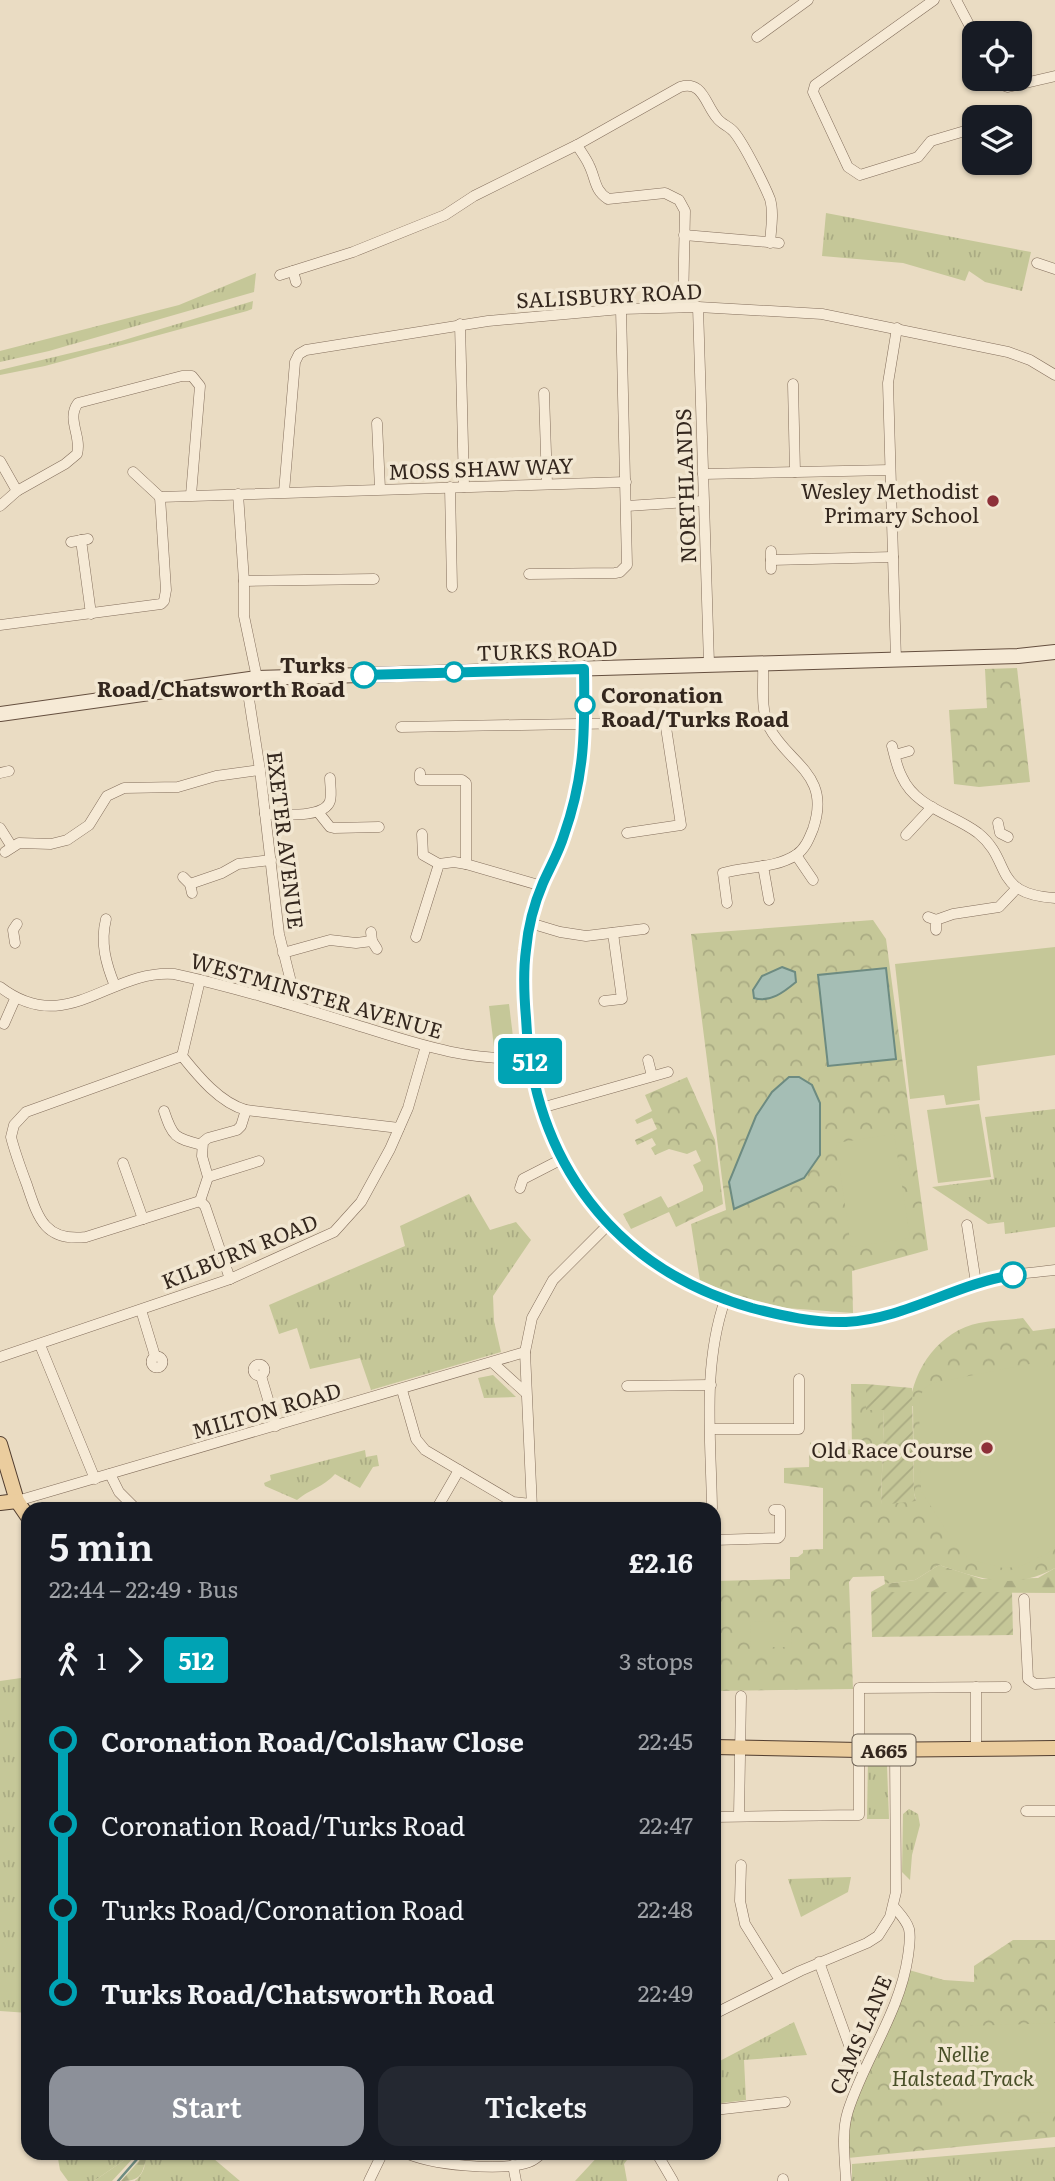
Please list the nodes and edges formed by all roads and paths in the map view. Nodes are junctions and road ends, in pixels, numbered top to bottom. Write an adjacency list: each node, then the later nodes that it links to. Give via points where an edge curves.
1 (808, 0): 5 (street, via 770,34)
2 (934, 0): 8 (street, via 815,85 813,92 848,167 860,175 918,157 931,141)
3 (956, 0): 4 (street)
4 (967, 21)
5 (757, 37)
6 (1055, 76): 7 (street)
7 (1032, 81)
8 (962, 132)
9 (577, 145): 10 (street, via 591,168 595,186 608,199 665,193 679,200); 10 (street, via 680,87 688,85 702,92 717,118 733,131 769,198 774,243); 13 (street, via 445,215)
10 (684, 234): 16 (street)
11 (1037, 262): 12 (street)
12 (1050, 270)
13 (293, 271): 14 (street); 15 (street)
14 (280, 275)
15 (296, 282)
16 (683, 307): 17 (street, SALISBURY ROAD); 18 (street, SALISBURY ROAD)
17 (698, 307): 20 (street, SALISBURY ROAD, via 809,312); 29 (street, NORTHLANDS)
18 (621, 309): 19 (street, SALISBURY ROAD); 30 (street)
19 (460, 324): 33 (street); 36 (street, SALISBURY ROAD, via 299,354)
20 (897, 328): 21 (street, SALISBURY ROAD, via 1020,356); 26 (street, via 888,383)
21 (1055, 375)
22 (793, 384): 28 (street)
23 (543, 393): 31 (street)
24 (377, 423): 34 (street)
25 (0, 461): 35 (street)
26 (890, 470): 28 (street); 44 (street)
27 (133, 472): 39 (street)
28 (795, 472): 29 (street)
29 (703, 474): 40 (street, NORTHLANDS)
30 (626, 482): 31 (street, MOSS SHAW WAY); 42 (street)
31 (547, 484): 33 (street, MOSS SHAW WAY)
32 (450, 487): 33 (street, MOSS SHAW WAY); 34 (street, MOSS SHAW WAY); 49 (street)
33 (464, 487)
34 (380, 489): 36 (street, MOSS SHAW WAY)
35 (17, 491): 38 (street, via 77,454 73,413 78,403 188,375 196,379 200,390); 41 (street)
36 (284, 492): 37 (street, MOSS SHAW WAY)
37 (238, 494): 38 (street, MOSS SHAW WAY); 48 (street, EXETER AVENUE)
38 (191, 495): 39 (street, MOSS SHAW WAY)
39 (160, 497): 50 (street, via 164,601)
40 (703, 501): 42 (street); 55 (street, NORTHLANDS)
41 (0, 506)
42 (627, 506): 46 (street, via 628,560 620,572)
43 (80, 540): 50 (street)
44 (893, 557): 45 (street); 53 (street)
45 (771, 560)
46 (529, 574)
47 (374, 580): 48 (street)
48 (244, 581): 57 (street, EXETER AVENUE)
49 (452, 587)
50 (91, 614): 51 (street)
51 (0, 625)
52 (1055, 652): 53 (street, TURKS ROAD)
53 (896, 660): 54 (street, TURKS ROAD)
54 (763, 663): 55 (street, TURKS ROAD); 77 (street, via 768,725 807,773 817,800 812,830)
55 (709, 664): 56 (street, TURKS ROAD)
56 (584, 669): 57 (street, TURKS ROAD); 61 (street)
57 (251, 679): 58 (street, TURKS ROAD); 64 (street, EXETER AVENUE)
58 (0, 714)
59 (665, 721): 60 (street); 61 (street); 74 (street, via 681,825)
60 (744, 721)
61 (585, 723): 62 (street); 84 (street, via 576,799)
62 (401, 727)
63 (909, 751): 67 (street, via 893,751 906,786)
64 (260, 770): 69 (street, EXETER AVENUE); 71 (street, via 178,787 124,788 107,796 89,825 67,840 51,844 27,843 8,849)
65 (421, 773): 80 (street, via 421,780 466,783)
66 (330, 778): 68 (street, via 329,804)
67 (932, 807): 75 (street, via 921,826); 76 (street, via 974,830)
68 (318, 812): 69 (street); 70 (street, via 334,828)
69 (265, 814): 78 (street, EXETER AVENUE)
70 (379, 827)
71 (0, 828)
72 (1002, 831): 76 (street)
73 (422, 834): 79 (street, via 423,855)
74 (626, 834)
75 (906, 835)
76 (986, 842): 85 (street)
77 (796, 855): 81 (street); 82 (street)
78 (271, 860): 83 (street, via 238,864); 98 (street, EXETER AVENUE)
79 (439, 864): 80 (street); 95 (street)
80 (467, 864): 84 (street)
81 (763, 866): 87 (street); 88 (street, via 723,873)
82 (813, 880)
83 (188, 885)
84 (542, 886): 91 (street)
85 (1017, 888): 86 (street); 90 (street, via 999,908 962,912)
86 (1055, 898)
87 (769, 900)
88 (727, 903)
89 (107, 918): 100 (street, via 104,951)
90 (933, 922)
91 (530, 923): 94 (street, via 586,936); 108 (street, via 524,989)
92 (644, 929): 94 (street)
93 (0, 931): 97 (street, via 15,927)
94 (613, 933): 103 (street, via 622,999)
95 (416, 937)
96 (373, 940): 98 (street, via 330,940)
97 (15, 943)
98 (283, 953): 104 (street, EXETER AVENUE, via 290,978)
99 (200, 979): 100 (street, WESTMINSTER AVENUE, via 165,973); 104 (street, WESTMINSTER AVENUE); 107 (street)
100 (116, 986): 102 (street, WESTMINSTER AVENUE, via 60,1006)
101 (0, 987): 102 (street, WESTMINSTER AVENUE)
102 (15, 999): 105 (street)
103 (604, 1001)
104 (285, 1003): 106 (street, WESTMINSTER AVENUE)
105 (6, 1027)
106 (426, 1046): 108 (street, WESTMINSTER AVENUE, via 479,1057); 115 (street, KILBURN ROAD)
107 (182, 1056): 113 (street, via 223,1099); 123 (street, via 26,1112 12,1129 36,1212 51,1231 66,1238 86,1237)
108 (529, 1056): 112 (street)
109 (648, 1060): 111 (street)
110 (668, 1072): 111 (street)
111 (652, 1076): 112 (street)
112 (541, 1108): 117 (street)
113 (246, 1110): 115 (street); 116 (street, via 237,1130 208,1138)
114 (164, 1111): 116 (street, via 175,1137)
115 (399, 1128): 127 (street, KILBURN ROAD, via 361,1202 344,1223 320,1240)
116 (202, 1145): 120 (street)
117 (562, 1159): 121 (street, via 523,1179); 124 (street)
118 (259, 1161): 120 (street)
119 (123, 1163): 123 (street)
120 (208, 1177): 122 (street)
121 (520, 1188)
122 (200, 1201): 123 (street); 127 (street)
123 (142, 1219)
124 (608, 1225): 129 (street, via 662,1269); 132 (street, via 546,1291 532,1318)
125 (967, 1225): 128 (street)
126 (1055, 1270): 128 (street)
127 (230, 1279): 130 (street, KILBURN ROAD)
128 (976, 1283): 129 (street, via 903,1312 844,1322 784,1316)
129 (725, 1300): 138 (street, via 713,1341)
130 (141, 1310): 131 (street, KILBURN ROAD); 133 (street)
131 (40, 1345): 134 (street, KILBURN ROAD); 147 (street)
132 (525, 1352): 135 (street, MILTON ROAD); 141 (street)
133 (155, 1356)
134 (0, 1357)
135 (493, 1363): 140 (street, MILTON ROAD); 141 (street)
136 (261, 1376): 142 (street)
137 (799, 1379): 143 (street, via 799,1429)
138 (711, 1385): 139 (street); 143 (street)
139 (626, 1386)
140 (402, 1390): 142 (street, MILTON ROAD); 145 (street, via 420,1445)
141 (526, 1393): 152 (street)
142 (276, 1426): 146 (street, MILTON ROAD)
143 (711, 1429): 153 (street)
144 (0, 1444): 148 (main road)
145 (459, 1470): 150 (street); 151 (street)
146 (110, 1474): 147 (street, MILTON ROAD); 149 (street)
147 (95, 1479): 148 (street, MILTON ROAD)
148 (17, 1501): 154 (main road); 155 (main road)
149 (129, 1502)
150 (440, 1502)
151 (513, 1502)
152 (532, 1502)
153 (712, 1502)
154 (0, 1503)
155 (21, 1507)
156 (774, 1510): 157 (street, via 780,1510 778,1538)
157 (721, 1539)
158 (1021, 1604): 159 (street, via 1027,1675 1035,1684)
159 (1055, 1683)
160 (976, 1687): 161 (street); 166 (street); 167 (street, via 859,1688)
161 (1006, 1687)
162 (741, 1696): 164 (street)
163 (721, 1747): 164 (main road, A665)
164 (740, 1747): 167 (main road, A665); 171 (street)
165 (1055, 1748): 166 (main road, A665)
166 (976, 1749): 168 (main road, A665)
167 (859, 1750): 168 (main road, A665); 171 (street, via 859,1815)
168 (895, 1750): 174 (street)
169 (1027, 1811): 170 (street)
170 (1055, 1811)
171 (739, 1816): 172 (street)
172 (721, 1817)
173 (741, 1865): 176 (street, via 745,1924)
174 (894, 1907): 175 (street, via 878,1936); 191 (street, CAMS LANE, via 909,1931 905,1978 847,2113)
175 (819, 1962): 176 (street); 178 (street, via 855,2049)
176 (780, 1980): 177 (street)
177 (721, 2010)
178 (857, 2067)
179 (785, 2102): 180 (street)
180 (721, 2109)
181 (379, 2160): 188 (street)
182 (429, 2160): 186 (street)
183 (466, 2160): 186 (street)
184 (532, 2160): 187 (street)
185 (661, 2160): 190 (street)
186 (466, 2165): 187 (street)
187 (513, 2165): 189 (street)
188 (369, 2181)
189 (516, 2181)
190 (673, 2181)
191 (846, 2181)

